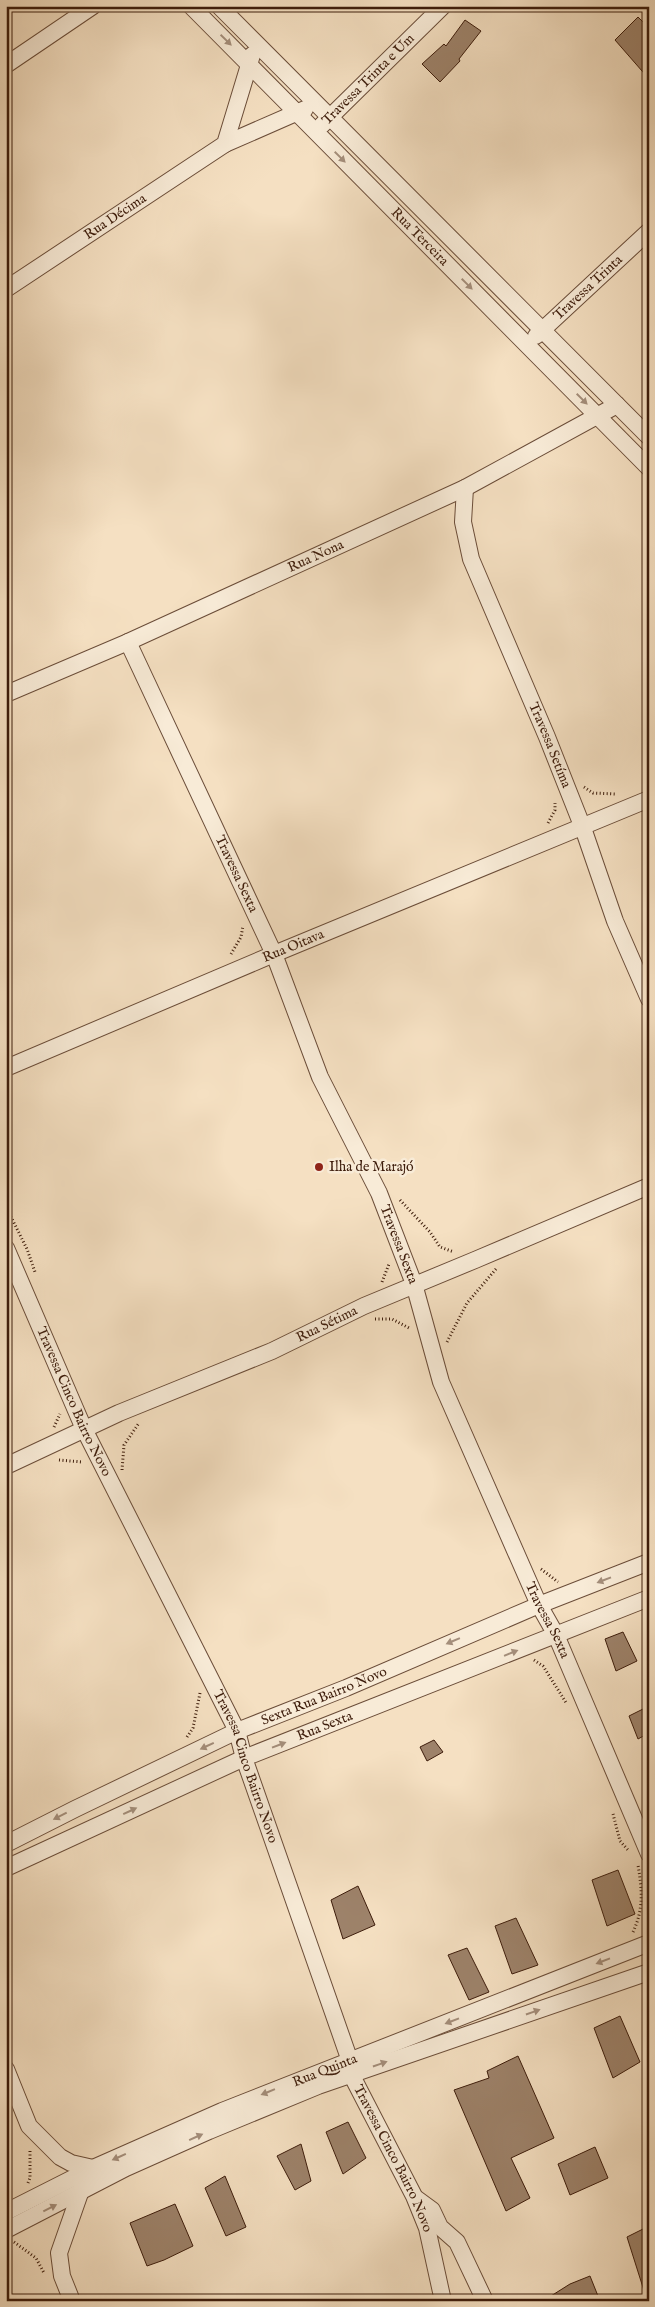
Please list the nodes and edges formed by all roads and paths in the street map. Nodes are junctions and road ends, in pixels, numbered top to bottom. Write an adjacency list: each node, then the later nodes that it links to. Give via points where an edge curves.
1 (93, 6): 7 (street)
2 (192, 6): 6 (street, Rua Terceira, one-way to 6)
3 (219, 6): 5 (street, Rua Terceira)
4 (443, 6): 10 (street, Travessa Trinta e Um)
5 (255, 43): 6 (street); 8 (street, Rua Terceira)
6 (250, 64): 9 (street, Rua Terceira); 12 (street)
7 (6, 65)
8 (316, 104): 9 (street, Rua Décima); 10 (street, Rua Terceira)
9 (296, 113): 11 (street, Rua Terceira); 12 (street, Rua Décima)
10 (330, 118): 11 (street, Travessa Trinta e Um); 15 (street, Rua Terceira)
11 (315, 132): 16 (street, Rua Terceira, one-way to 16)
12 (225, 144): 14 (street, Rua Décima)
13 (649, 231): 15 (street, Travessa Trinta)
14 (6, 290)
15 (543, 330): 16 (street, Travessa Trinta); 17 (street, Rua Terceira)
16 (526, 344): 18 (street, Rua Terceira, one-way to 18)
17 (617, 405): 18 (street, Rua Nona); 19 (street, Rua Terceira)
18 (599, 416): 20 (street, Rua Terceira); 21 (street, Rua Nona)
19 (649, 437)
20 (649, 468)
21 (465, 488): 22 (street, Rua Nona); 28 (street, Travessa Setíma, via 463,522 471,559)
22 (128, 642): 23 (street, Rua Nona); 31 (street, Travessa Sexta)
23 (6, 694)
24 (580, 784): 25 (path, via 593,793)
25 (619, 794)
26 (555, 795): 29 (path, via 555,810)
27 (649, 800): 28 (street, Rua Oitava)
28 (583, 828): 31 (street, Rua Oitava); 33 (street, Travessa Setíma, via 614,921)
29 (543, 830)
30 (244, 921): 32 (path, via 242,937)
31 (274, 954): 34 (street, Rua Oitava); 37 (street, Travessa Sexta, via 320,1077 379,1193)
32 (228, 958)
33 (649, 999)
34 (6, 1068)
35 (649, 1186): 39 (street, Rua Sétima)
36 (399, 1198): 39 (path, via 440,1246)
37 (395, 1235): 41 (street, Travessa Sexta); 42 (path, via 380,1288)
38 (6, 1248): 45 (street, Travessa Cinco Bairro Novo)
39 (476, 1260): 41 (street, Rua Sétima)
40 (498, 1268): 44 (path, via 467,1303)
41 (414, 1284): 42 (street, Rua Sétima); 55 (street, Travessa Sexta, via 441,1382)
42 (365, 1313): 43 (path, via 392,1319); 48 (street, Rua Sétima)
43 (412, 1330)
44 (445, 1348)
45 (66, 1387): 47 (path); 48 (street, Travessa Cinco Bairro Novo)
46 (143, 1420): 52 (path, via 136,1425 124,1445)
47 (53, 1429)
48 (84, 1429): 50 (street, Rua Sétima); 60 (street, Travessa Cinco Bairro Novo)
49 (56, 1460): 51 (path, via 81,1462)
50 (6, 1466)
51 (87, 1466)
52 (122, 1477)
53 (649, 1562): 55 (street, Sexta Rua Bairro Novo, one-way to 55)
54 (649, 1598): 56 (street, Rua Sexta)
55 (539, 1605): 56 (street, Travessa Sexta); 60 (street, Sexta Rua Bairro Novo, one-way to 60)
56 (556, 1635): 57 (street, Rua Sexta, one-way to 56); 64 (street, Travessa Sexta)
57 (509, 1654): 59 (path, via 529,1657 543,1666); 62 (street, Rua Sexta, one-way to 57)
58 (200, 1692): 61 (path, via 193,1728)
59 (569, 1707)
60 (237, 1732): 62 (street, Travessa Cinco Bairro Novo); 63 (street, Sexta Rua Bairro Novo, one-way to 63)
61 (182, 1743)
62 (244, 1758): 65 (street, Rua Sexta, one-way to 62); 69 (street, Travessa Cinco Bairro Novo)
63 (6, 1844)
64 (643, 1858): 67 (path, via 643,1897 639,1919)
65 (6, 1868)
66 (649, 1944): 67 (street, Rua Quinta)
67 (618, 1956): 69 (street, Rua Quinta, one-way to 69)
68 (649, 1972): 69 (street, Rua Quinta, one-way to 68)
69 (351, 2067): 72 (street, Rua Quinta, one-way to 72, via 241,2104); 73 (street, Rua Quinta, one-way to 69, via 126,2168); 74 (street, Travessa Cinco Bairro Novo)
70 (6, 2069): 71 (street)
71 (29, 2126): 72 (street, via 60,2157); 75 (path, via 30,2178)
72 (93, 2168): 73 (street); 75 (street, Rua Quinta)
73 (80, 2193): 76 (street, Rua Quinta, one-way to 73); 78 (street, via 59,2253 62,2276)
74 (414, 2196): 79 (street, Travessa Cinco Bairro Novo, via 427,2228); 80 (street, via 432,2210 440,2227 457,2242)
75 (12, 2209)
76 (8, 2229): 77 (path, via 12,2240 36,2258)
77 (46, 2276)
78 (72, 2301)
79 (443, 2301)
80 (485, 2301)

